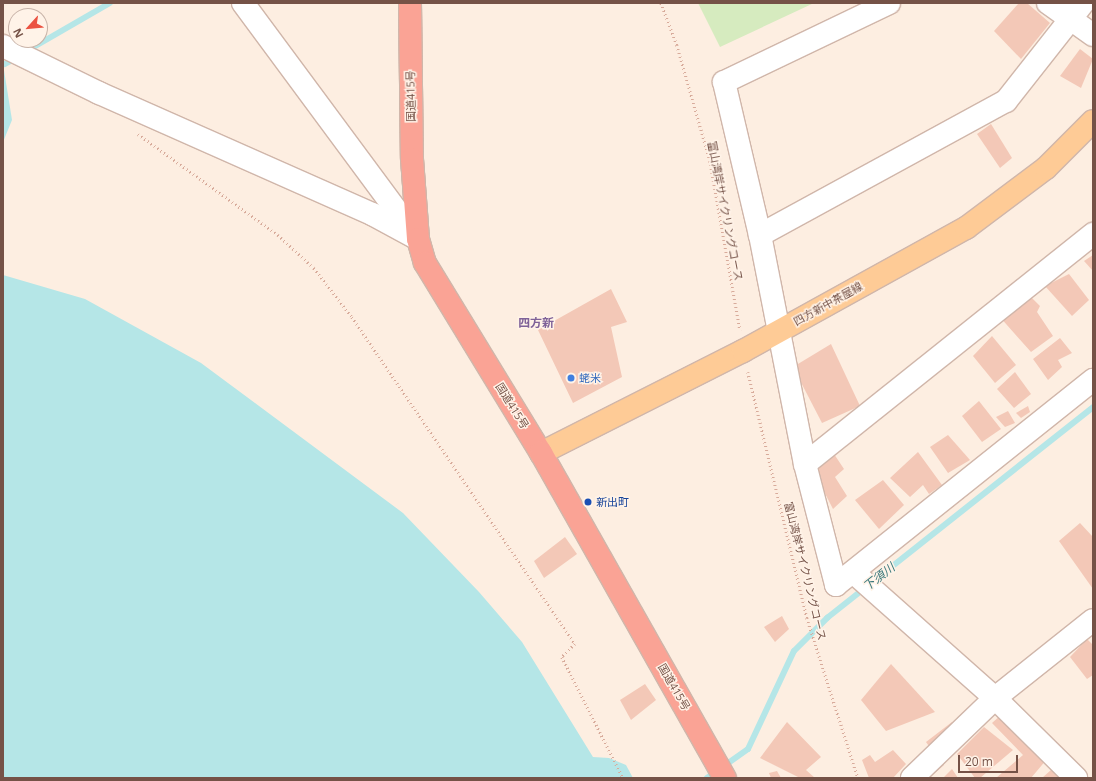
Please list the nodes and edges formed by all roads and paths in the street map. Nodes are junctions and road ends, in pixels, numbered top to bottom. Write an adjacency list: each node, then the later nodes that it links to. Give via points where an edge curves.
1 (242, 3): 13 (street)
2 (410, 3): 13 (highway, 国道415号, via 412,159)
3 (661, 3): 14 (path, 富山湾岸サイクリングコース, via 677,45 710,161)
4 (889, 3): 11 (street, via 724,82)
5 (1048, 3): 6 (street)
6 (1078, 12): 7 (street); 11 (street, via 1006,101)
7 (1093, 35)
8 (5, 47): 13 (street, via 99,93 372,214)
9 (1093, 121): 15 (main road, 四方新中茶屋線, via 1046,168 966,228)
10 (134, 130): 23 (path, via 278,235 314,268 352,317 575,644 562,657)
11 (760, 234): 15 (street)
12 (1093, 234): 19 (street)
13 (418, 238): 18 (highway, 国道415号, via 425,263 440,290)
14 (740, 331)
15 (779, 332): 18 (main road, 四方新中茶屋線); 19 (street)
16 (746, 365): 25 (path, 富山湾岸サイクリングコース, via 807,618)
17 (1093, 380): 20 (street)
18 (541, 453): 24 (highway, 国道415号)
19 (805, 464): 20 (street, via 836,585)
20 (853, 572): 22 (street)
21 (1093, 620): 22 (street)
22 (995, 698): 26 (street); 27 (street)
23 (623, 778)
24 (725, 778)
25 (858, 778)
26 (912, 778)
27 (1076, 778)

